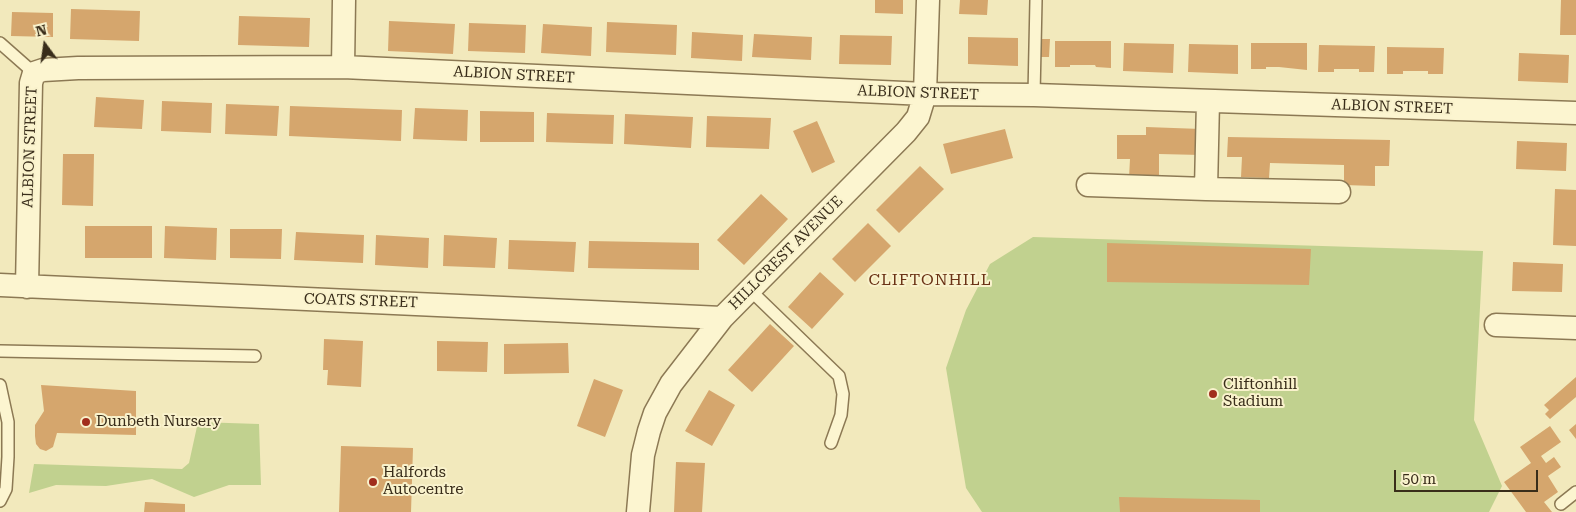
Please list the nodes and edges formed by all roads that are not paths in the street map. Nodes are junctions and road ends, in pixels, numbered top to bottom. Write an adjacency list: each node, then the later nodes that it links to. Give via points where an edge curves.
1 (344, 0): 5 (street)
2 (928, 0): 7 (street, HILLCREST AVENUE)
3 (1036, 0): 8 (lane)
4 (0, 43): 6 (lane)
5 (343, 67): 6 (street, ALBION STREET, via 78,68); 7 (street, ALBION STREET)
6 (34, 73): 15 (street, ALBION STREET, via 31,83)
7 (925, 94): 8 (street, ALBION STREET); 16 (street, HILLCREST AVENUE, via 918,117 906,132)
8 (1034, 95): 9 (street, ALBION STREET)
9 (1208, 101): 10 (street, ALBION STREET); 12 (street)
10 (1576, 113)
11 (1088, 185): 12 (street)
12 (1206, 189): 13 (street)
13 (1340, 192)
14 (0, 285): 15 (street, COATS STREET)
15 (27, 287): 17 (street, COATS STREET)
16 (750, 290): 17 (street, HILLCREST AVENUE); 23 (lane, via 839,376 843,394)
17 (722, 318): 27 (street, HILLCREST AVENUE, via 671,384 655,413 643,455)
18 (1496, 325): 19 (street)
19 (1576, 328)
20 (0, 351): 21 (lane)
21 (255, 356)
22 (0, 384): 25 (lane, via 8,422 8,457 6,489)
23 (831, 443)
24 (1576, 492): 26 (lane)
25 (0, 501)
26 (1561, 504)
27 (638, 512)

